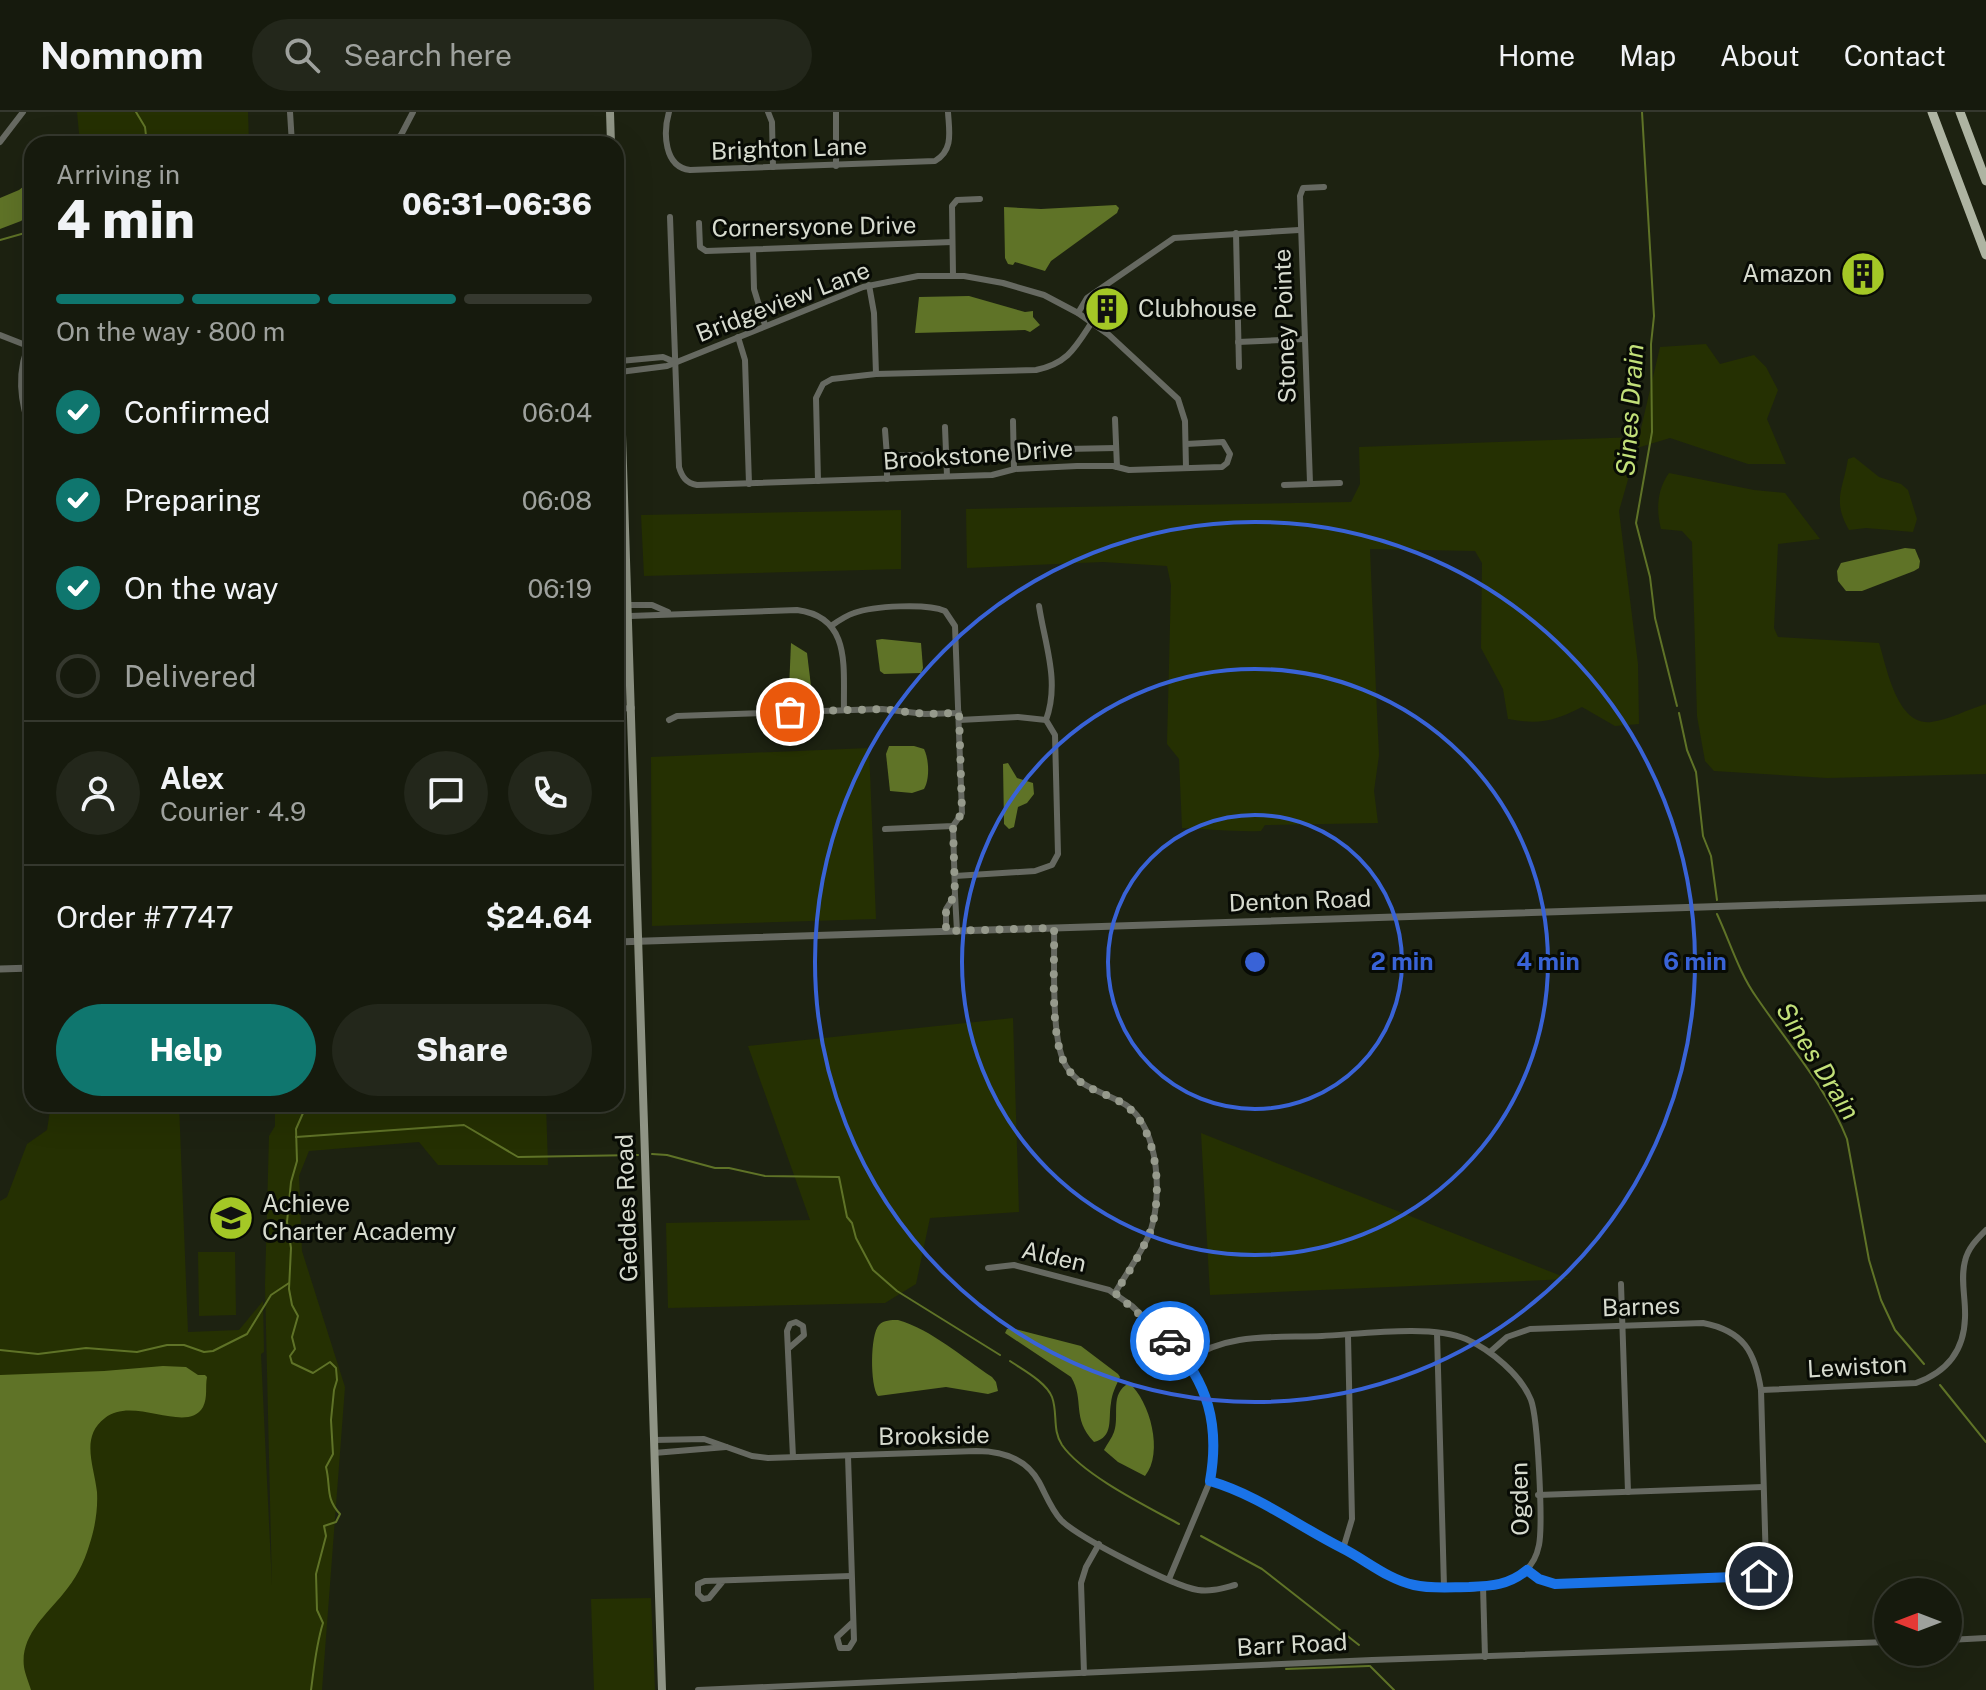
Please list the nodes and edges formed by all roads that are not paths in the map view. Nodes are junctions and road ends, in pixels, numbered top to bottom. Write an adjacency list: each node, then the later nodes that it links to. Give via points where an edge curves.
1 (23, 112): 14 (street)
2 (290, 112): 11 (street)
3 (413, 112): 12 (street)
4 (610, 112): 13 (main road)
5 (669, 112): 16 (street, Brighton Lane, via 668,154 682,169)
6 (768, 112): 16 (street)
7 (836, 112): 15 (street)
8 (948, 112): 15 (street, Brighton Lane, via 950,141 943,155 928,162)
9 (1932, 112): 26 (main road)
10 (1960, 112): 17 (main road)
11 (292, 136)
12 (401, 136)
13 (611, 136)
14 (0, 142)
15 (836, 166): 16 (street, Brighton Lane)
16 (773, 167)
17 (1986, 181)
18 (1324, 187): 22 (street, Stoney Pointe, via 1303,188)
19 (980, 199): 24 (street, via 954,202)
20 (670, 217): 39 (street)
21 (699, 223): 25 (street, Cornersyone Drive, via 703,250)
22 (1299, 230): 23 (street); 34 (street, Stoney Pointe)
23 (1236, 233): 29 (street, via 1167,241 1087,298); 35 (street)
24 (952, 242): 25 (street, Cornersyone Drive); 27 (street)
25 (753, 250): 31 (street, via 754,289)
26 (1986, 255)
27 (953, 275): 28 (street, Bridgeview Lane); 29 (street, Bridgeview Lane, via 1044,295)
28 (869, 285): 31 (street, Bridgeview Lane); 42 (street)
29 (1078, 313): 30 (street, Bridgeview Lane)
30 (1092, 322): 42 (street, via 1072,352 1050,367); 48 (street, Bridgeview Lane, via 1172,390 1183,409)
31 (765, 325): 33 (street, Bridgeview Lane)
32 (0, 335): 36 (street)
33 (738, 337): 39 (street, Bridgeview Lane); 62 (street, via 745,360)
34 (1304, 339): 35 (street); 60 (street, Stoney Pointe)
35 (1238, 342): 40 (street)
36 (24, 344)
37 (24, 357): 43 (street)
38 (624, 361): 39 (street, Bridgeview Lane, via 663,357)
39 (675, 362): 41 (street, Bridgeview Lane); 62 (street, Brookstone Drive, via 679,467 685,479 693,485)
40 (1239, 367)
41 (624, 371)
42 (876, 374): 59 (street, via 836,377 818,393)
43 (24, 414)
44 (1115, 419): 49 (street)
45 (1013, 421): 50 (street)
46 (945, 427): 51 (street)
47 (885, 430): 52 (street)
48 (1186, 444): 54 (street, Bridgeview Lane); 54 (street, Brookstone Drive, via 1223,442 1230,454 1222,467)
49 (1116, 448): 50 (street); 53 (street)
50 (1014, 450): 55 (street)
51 (946, 454): 52 (street); 57 (street)
52 (887, 456): 58 (street)
53 (1117, 467): 54 (street, Brookstone Drive); 55 (street, Brookstone Drive)
54 (1186, 468)
55 (1014, 469): 57 (street, Brookstone Drive)
56 (624, 476): 64 (main road, Geddes Road)
57 (947, 476): 58 (street, Brookstone Drive)
58 (887, 479): 59 (street, Brookstone Drive)
59 (818, 481): 62 (street, Brookstone Drive)
60 (1310, 483): 61 (street); 63 (street)
61 (1340, 483)
62 (749, 484)
63 (1284, 485)
64 (629, 605): 66 (street, via 652,605); 67 (main road, Geddes Road)
65 (1039, 606): 74 (street, via 1054,685)
66 (672, 614): 67 (street); 68 (street, via 797,610 815,614)
67 (630, 616): 70 (main road, Geddes Road)
68 (831, 626): 71 (street, via 842,650); 72 (street, via 864,610 945,611 955,626)
69 (624, 708): 70 (street)
70 (632, 708): 83 (main road, Geddes Road)
71 (844, 710): 72 (street); 73 (street)
72 (959, 717): 74 (street); 75 (street, via 962,813)
73 (669, 720)
74 (1046, 720): 77 (street, via 1055,735 1056,859 1035,871)
75 (953, 826): 76 (street); 77 (street)
76 (885, 829)
77 (955, 876): 78 (street)
78 (955, 895): 81 (street, via 946,909); 82 (street)
79 (1986, 898): 80 (street, Denton Road)
80 (1054, 928): 82 (street, Denton Road); 90 (street, via 1061,1056 1083,1086 1140,1118 1154,1153 1152,1225)
81 (946, 931): 82 (street, Denton Road); 83 (street, Denton Road)
82 (957, 931)
83 (637, 941): 84 (street, Denton Road); 98 (main road, Geddes Road)
84 (624, 942)
85 (24, 968): 86 (street)
86 (0, 969)
87 (1986, 1230): 97 (street, Lewiston, via 1965,1259 1960,1345 1937,1374 1916,1383)
88 (988, 1268): 90 (street, Alden, via 1014,1265)
89 (1621, 1284): 91 (street)
90 (1115, 1293): 96 (street, Alden)
91 (1622, 1325): 95 (street, Barnes, via 1524,1330); 97 (street, Barnes, via 1703,1323 1725,1329 1754,1356); 105 (street)
92 (1437, 1333): 93 (street); 95 (street, via 1464,1338); 115 (street)
93 (1348, 1336): 96 (street, via 1229,1340); 108 (street, via 1352,1519)
94 (789, 1348): 102 (street)
95 (1490, 1352): 106 (street, Ogden, via 1532,1402)
96 (1188, 1360): 103 (street, Alden, via 1205,1393 1213,1426)
97 (1761, 1390): 104 (street, Barnes)
98 (654, 1440): 99 (street, Brookside, via 704,1439); 100 (main road, Geddes Road)
99 (728, 1447): 100 (street, Brookside); 102 (street, Brookside, via 761,1458)
100 (654, 1453): 122 (main road, Geddes Road)
101 (848, 1456): 102 (street, Brookside); 107 (street, Brookside, via 1001,1453 1029,1468 1061,1520); 110 (street)
102 (793, 1457)
103 (1210, 1481): 108 (street, Ogden, via 1265,1503); 111 (street, Alden)
104 (1763, 1487): 105 (street); 109 (street, Barnes, via 1766,1565 1759,1576 1555,1584)
105 (1628, 1492): 106 (street)
106 (1538, 1495): 109 (street, Ogden, via 1539,1543)
107 (1099, 1544): 111 (street, Brookside); 121 (street, via 1081,1583)
108 (1343, 1549): 115 (street, Ogden, via 1403,1582)
109 (1527, 1570): 114 (street, Ogden, via 1510,1582)
110 (851, 1576): 112 (street); 116 (street)
111 (1169, 1579): 113 (street, Brookside, via 1196,1590)
112 (723, 1581)
113 (1235, 1585)
114 (1483, 1586): 115 (street, Ogden); 120 (street)
115 (1444, 1587)
116 (853, 1622)
117 (1986, 1638): 118 (street)
118 (1962, 1639)
119 (1874, 1643): 120 (street, Barr Road)
120 (1485, 1657): 121 (street, Barr Road)
121 (1084, 1673): 123 (street, Barr Road)
122 (662, 1690)
123 (698, 1690)

